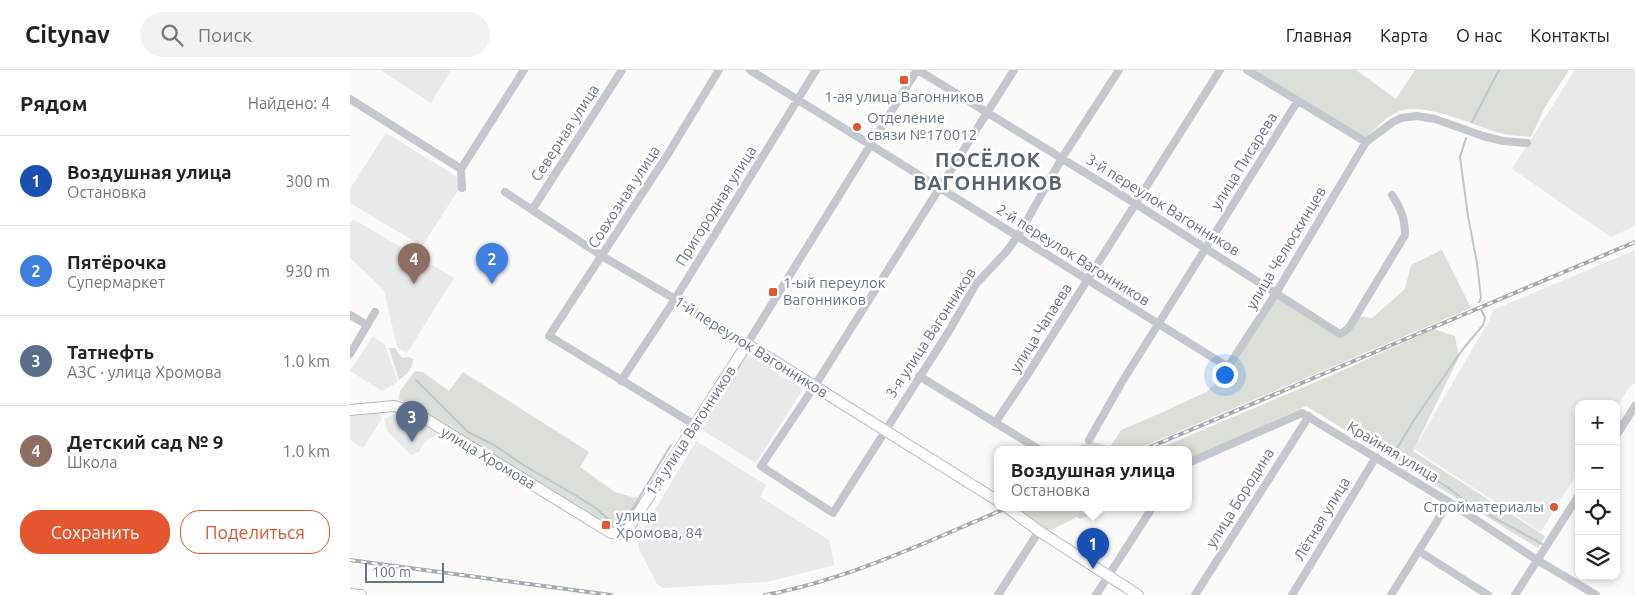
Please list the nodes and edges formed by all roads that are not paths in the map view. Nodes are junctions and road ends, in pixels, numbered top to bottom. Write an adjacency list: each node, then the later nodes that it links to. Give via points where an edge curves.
1 (524, 70): 19 (street)
2 (622, 70): 25 (street, Северная улица)
3 (719, 70): 28 (street, Совхозная улица)
4 (750, 70): 12 (street, 2-й переулок Вагонников)
5 (816, 70): 12 (street, Пригородная улица)
6 (917, 70): 14 (street, 3-й переулок Вагонников); 17 (street, 1-я улица Вагонников)
7 (1014, 70): 14 (street)
8 (1119, 70): 18 (street, 3-я улица Вагонников)
9 (1220, 70): 24 (street, улица Чапаева)
10 (1247, 70): 13 (street)
11 (350, 99): 19 (street)
12 (798, 99): 17 (street, 2-й переулок Вагонников); 31 (street, Пригородная улица)
13 (1297, 102): 15 (street); 27 (street, улица Писарева)
14 (987, 114): 18 (street, 3-й переулок Вагонников); 21 (street)
15 (1366, 142): 16 (street, via 1393,122 1417,116 1503,141); 30 (street, улица Челюскинцев)
16 (1527, 143)
17 (870, 145): 21 (street, 2-й переулок Вагонников); 36 (street, 1-я улица Вагонников)
18 (1062, 158): 24 (street, 3-й переулок Вагонников); 26 (street, 3-я улица Вагонников)
19 (461, 169): 20 (street)
20 (462, 188)
21 (939, 189): 26 (street, 2-й переулок Вагонников); 41 (street)
22 (504, 192): 25 (street, 1-й переулок Вагонников)
23 (1392, 195): 30 (street, 3-й переулок Вагонников, via 1402,210 1405,235 1345,332 1340,334)
24 (1136, 204): 27 (street, 3-й переулок Вагонников); 29 (street, улица Чапаева)
25 (532, 210): 28 (street, 1-й переулок Вагонников)
26 (1018, 236): 29 (street, 2-й переулок Вагонников); 39 (street, 3-я улица Вагонников, via 976,284)
27 (1205, 247): 30 (street, 3-й переулок Вагонников); 34 (street, улица Писарева)
28 (602, 256): 31 (street, 1-й переулок Вагонников); 40 (street, Совхозная улица, via 549,336)
29 (1087, 281): 34 (street, 2-й переулок Вагонников); 45 (street, улица Чапаева)
30 (1276, 293): 38 (street, улица Челюскинцев)
31 (675, 299): 36 (street, 1-й переулок Вагонников); 40 (street, Пригородная улица)
32 (374, 312): 35 (street)
33 (350, 315): 35 (street)
34 (1158, 324): 38 (street, 2-й переулок Вагонников); 49 (street, улица Писарева)
35 (367, 325): 37 (street)
36 (747, 344): 41 (main road, 1-й переулок Вагонников); 46 (main road, 1-я улица Вагонников)
37 (350, 354)
38 (1228, 368)
39 (919, 376): 45 (street); 47 (street, 3-я улица Вагонников)
40 (622, 381): 46 (street)
41 (814, 387): 47 (main road, 1-й переулок Вагонников); 47 (street, 3-я улица Вагонников, via 761,466 832,513)
42 (1635, 406): 48 (street)
43 (350, 410): 59 (main road, улица Хромова, via 394,406 413,411 612,533)
44 (1306, 414): 51 (street, Крайняя улица); 52 (street); 68 (street, улица Бородина)
45 (995, 423): 50 (street)
46 (695, 425): 59 (main road, 1-я улица Вагонников, via 627,529)
47 (884, 430): 53 (main road, 1-й переулок Вагонников)
48 (1620, 430)
49 (1089, 440)
50 (1033, 446)
51 (1376, 457): 55 (street, Крайняя улица); 69 (street, Лётная улица)
52 (1192, 461)
53 (994, 499)
54 (1575, 501): 61 (street)
55 (1449, 502): 60 (street); 61 (street, Крайняя улица)
56 (1012, 511): 58 (main road)
57 (1150, 511): 62 (street)
58 (1039, 531): 62 (main road); 65 (street)
59 (620, 534)
60 (1419, 551): 70 (street); 71 (street)
61 (1537, 560): 72 (street); 73 (street, Крайняя улица)
62 (1108, 576): 66 (street); 67 (main road)
63 (350, 594): 64 (main road)
64 (361, 595)
65 (998, 595)
66 (1096, 595)
67 (1138, 595)
68 (1195, 595)
69 (1292, 595)
70 (1391, 595)
71 (1488, 595)
72 (1515, 595)
73 (1596, 595)

